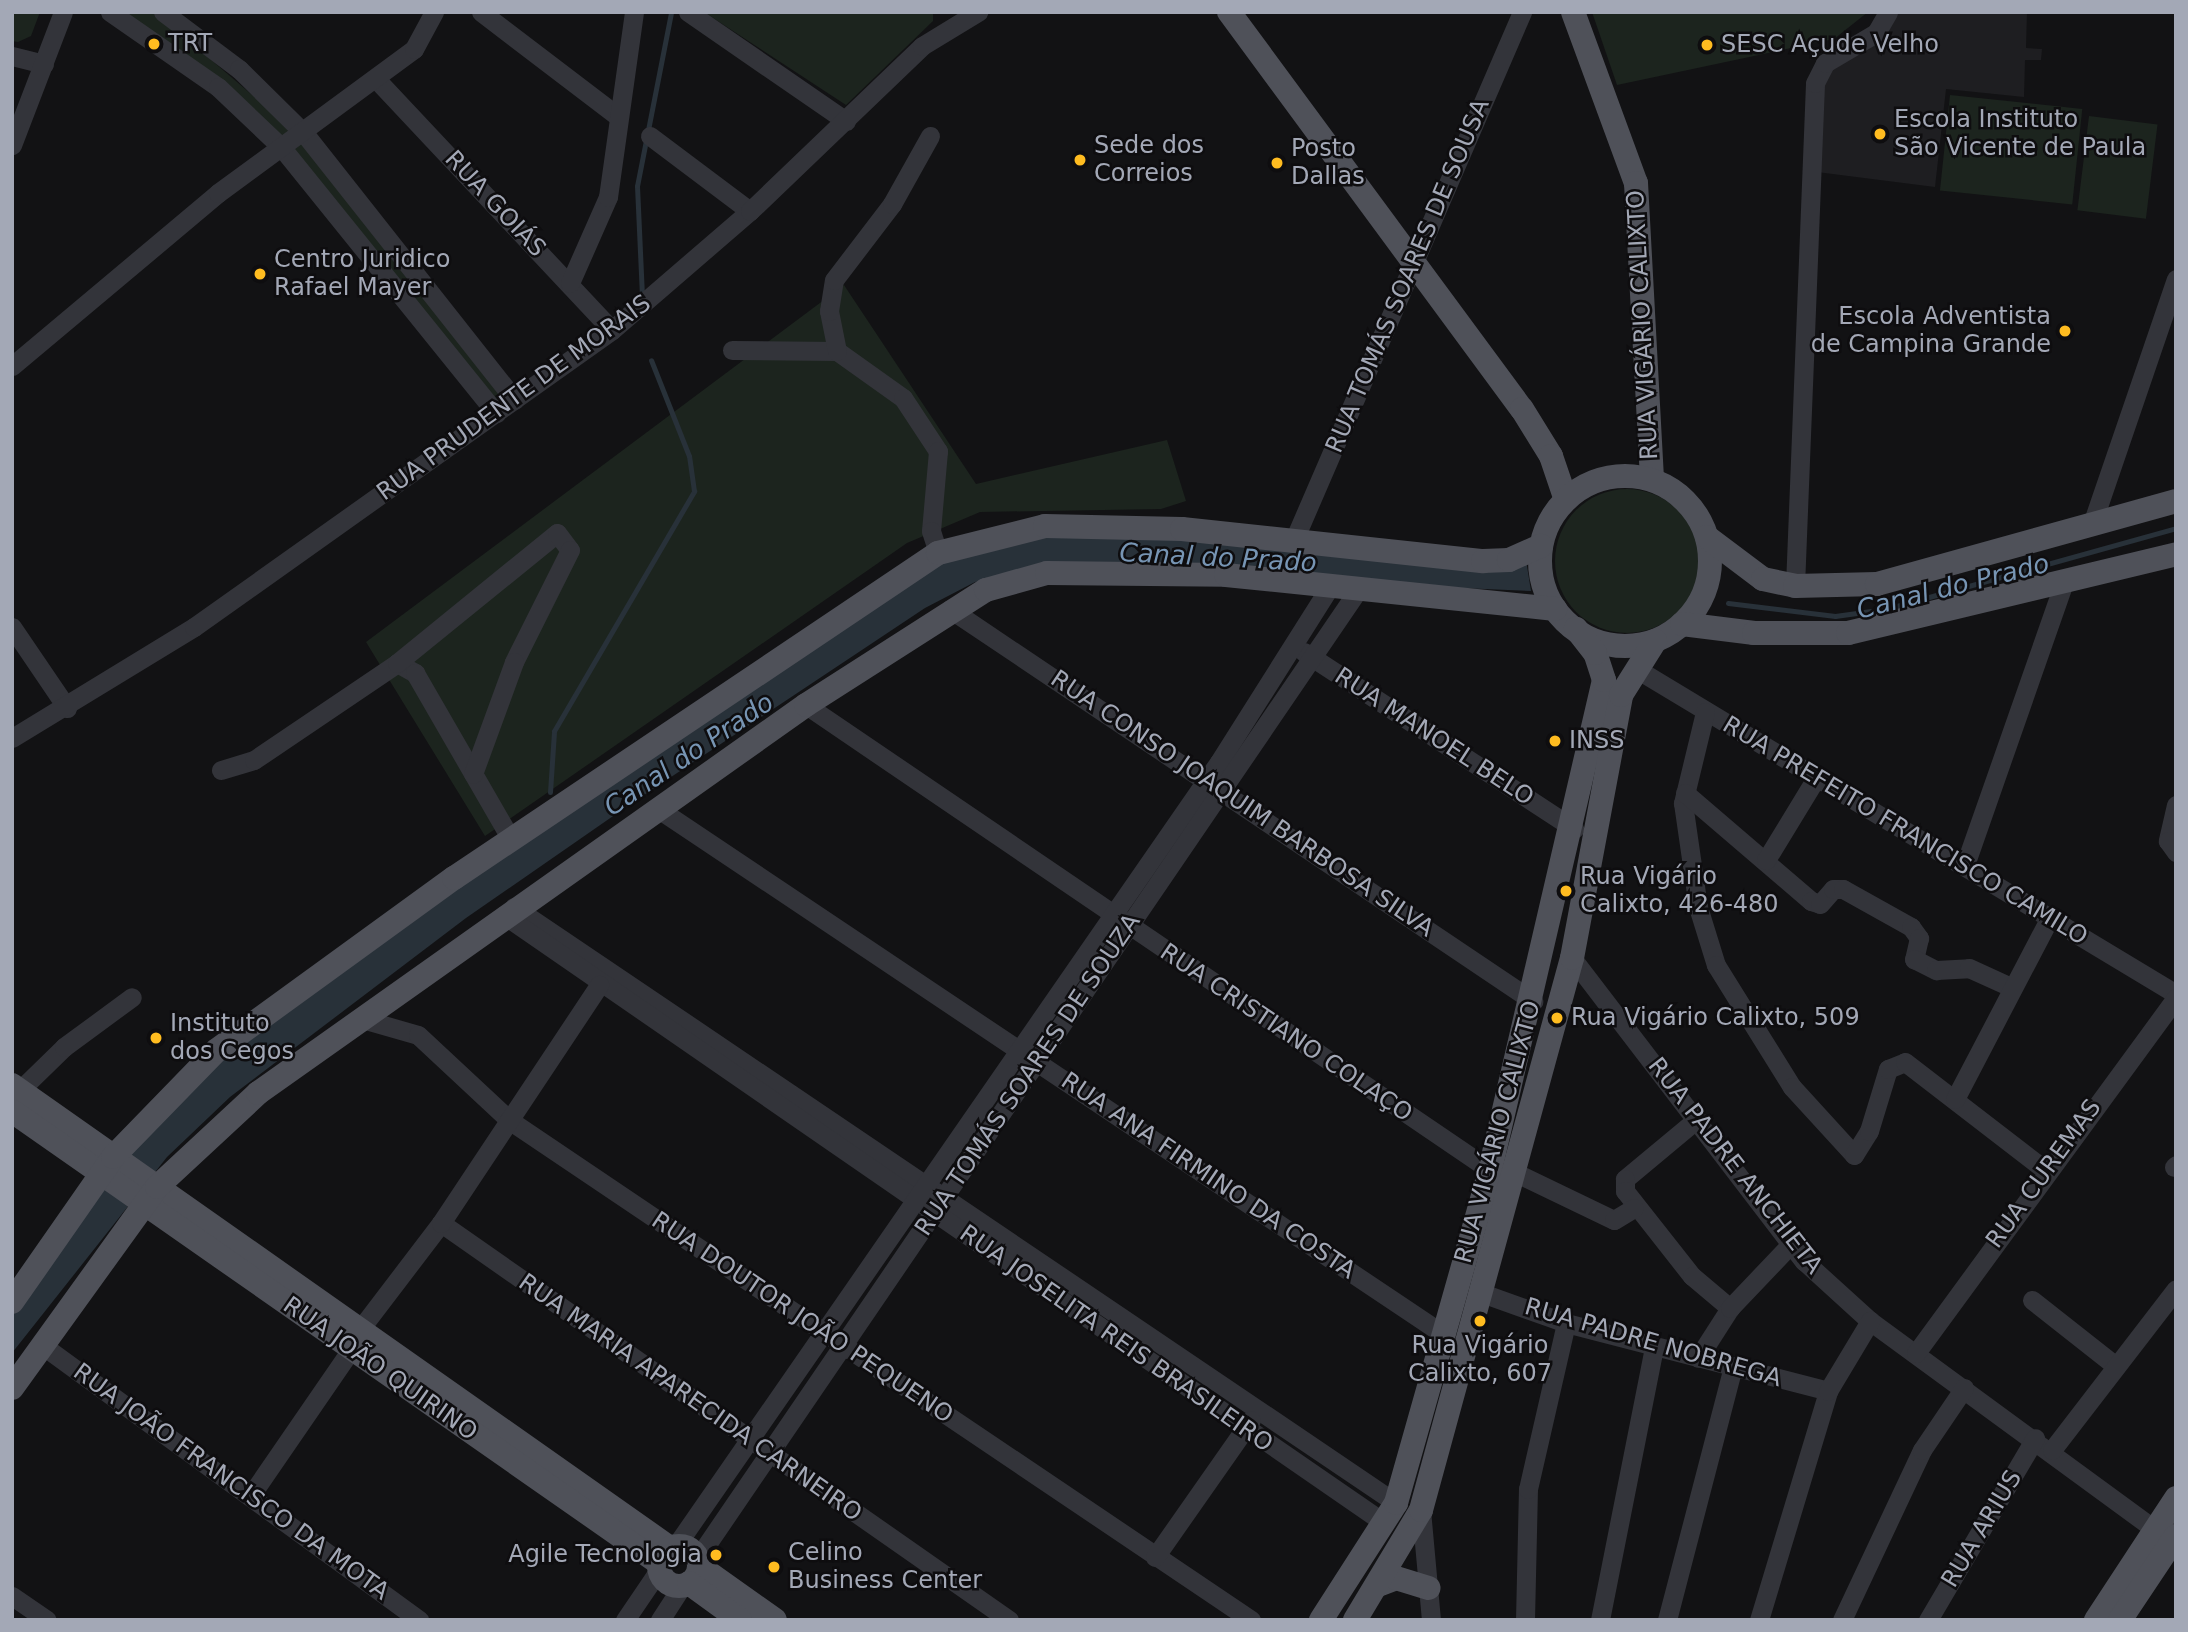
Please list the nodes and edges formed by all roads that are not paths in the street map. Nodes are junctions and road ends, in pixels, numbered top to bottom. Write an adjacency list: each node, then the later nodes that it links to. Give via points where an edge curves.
1 (63, 12): 14 (street)
2 (110, 12): 22 (street, via 218,87)
3 (163, 12): 18 (street, via 239,69)
4 (434, 12): 15 (street, via 414,49)
5 (481, 12): 16 (street)
6 (634, 12): 16 (street)
7 (688, 12): 17 (street)
8 (978, 12): 17 (street, RUA PRUDENTE DE MORAIS, via 922,46)
9 (1229, 12): 24 (main road)
10 (1522, 12): 24 (street, RUA TOMÁS SOARES DE SOUSA)
11 (1573, 12): 33 (main road, RUA VIGÁRIO CALIXTO, via 1636,183)
12 (1888, 12): 43 (street, via 1876,33 1825,63 1815,83)
13 (12, 56): 14 (street)
14 (44, 64): 21 (street)
15 (377, 80): 18 (street); 26 (street, RUA GOIÁS)
16 (619, 117): 26 (street, via 601,225)
17 (846, 121): 23 (street, RUA PRUDENTE DE MORAIS)
18 (304, 133): 22 (street); 31 (street)
19 (650, 136): 23 (street)
20 (930, 136): 29 (street, via 892,204 834,280 829,311)
21 (12, 145)
22 (282, 148): 30 (street, via 189,216); 32 (street)
23 (750, 211): 27 (street, RUA PRUDENTE DE MORAIS)
24 (1414, 261): 34 (main road, via 1522,409 1550,456); 38 (street, RUA TOMÁS SOARES DE SOUSA)
25 (2176, 279): 36 (street)
26 (570, 284): 27 (street, RUA GOIÁS)
27 (612, 330): 31 (street, RUA PRUDENTE DE MORAIS)
28 (732, 350): 29 (street)
29 (837, 351): 40 (street, via 877,375 927,429 938,451 931,531)
30 (12, 366)
31 (515, 400): 32 (street, RUA PRUDENTE DE MORAIS)
32 (496, 413): 57 (street, RUA PRUDENTE DE MORAIS, via 194,627)
33 (1652, 480): 34 (main road, via 1615,476); 37 (main road, via 1676,493)
34 (1566, 500): 39 (main road)
35 (2176, 501): 36 (main road)
36 (2092, 524): 43 (main road, via 1877,584)
37 (1707, 537): 43 (main road, via 1763,579); 48 (main road, via 1707,584)
38 (1294, 540): 39 (main road, via 1483,561 1509,559); 40 (main road, via 1045,526)
39 (1541, 546): 47 (main road, via 1540,568)
40 (938, 552): 68 (main road)
41 (2176, 554): 42 (main road)
42 (2065, 580): 48 (main road, via 1848,633 1754,633); 71 (street)
43 (1795, 586)
44 (1329, 588): 45 (main road); 46 (main road, via 1226,575 1047,573 1012,580); 52 (street, RUA TOMÁS SOARES DE SOUZA)
45 (1358, 590): 47 (main road); 53 (street, RUA TOMÁS SOARES DE SOUZA)
46 (950, 609): 56 (main road); 63 (street, RUA CONSO JOAQUIM BARBOSA SILVA)
47 (1555, 609): 50 (main road)
48 (1682, 624): 51 (main road)
49 (12, 627): 57 (street)
50 (1576, 629): 51 (main road, via 1614,645); 67 (main road, RUA VIGÁRIO CALIXTO, via 1594,653 1604,680)
51 (1655, 641): 55 (main road, RUA VIGÁRIO CALIXTO)
52 (1294, 646): 53 (street, RUA MANOEL BELO); 63 (street, RUA TOMÁS SOARES DE SOUZA)
53 (1312, 657): 63 (street, RUA TOMÁS SOARES DE SOUZA); 67 (street, RUA MANOEL BELO)
54 (397, 663): 60 (street, via 254,760); 61 (street, via 415,673); 61 (street, via 557,533 570,550 514,662)
55 (1635, 668): 58 (street, RUA PREFEITO FRANCISCO CAMILO); 76 (main road, RUA VIGÁRIO CALIXTO, via 1621,695)
56 (806, 705): 66 (main road); 73 (street, RUA CRISTIANO COLAÇO)
57 (66, 708): 59 (street, RUA PRUDENTE DE MORAIS)
58 (1705, 712): 62 (street, RUA PREFEITO FRANCISCO CAMILO); 64 (street)
59 (12, 738)
60 (221, 770)
61 (473, 774): 68 (street)
62 (1816, 778): 70 (street); 71 (street, RUA PREFEITO FRANCISCO CAMILO)
63 (1215, 782): 73 (street, RUA TOMÁS SOARES DE SOUZA); 75 (street, RUA TOMÁS SOARES DE SOUZA); 81 (street, RUA CONSO JOAQUIM BARBOSA SILVA)
64 (1685, 793): 70 (street); 86 (street, via 1687,849 1716,965 1792,1087 1848,1153 1859,1150 1869,1131 1888,1069 1905,1062)
65 (2175, 805): 69 (street)
66 (657, 808): 72 (main road); 83 (street, RUA ANA FIRMINO DA COSTA)
67 (1574, 828): 81 (main road, RUA VIGÁRIO CALIXTO)
68 (511, 839): 89 (main road, via 218,1050)
69 (2174, 848)
70 (1766, 860): 78 (street, via 1811,901 1820,904 1833,889 1843,889 1912,927 1919,938 1914,960 1936,970 1969,968)
71 (1965, 865): 74 (street, RUA PREFEITO FRANCISCO CAMILO)
72 (509, 911): 77 (street, RUA JOSELITA REIS BRASILEIRO); 82 (main road); 92 (street, RUA JOSELITA REIS BRASILEIRO)
73 (1111, 914): 75 (street, RUA CRISTIANO COLAÇO); 83 (street, RUA TOMÁS SOARES DE SOUZA)
74 (2050, 917): 78 (street); 79 (street, RUA PREFEITO FRANCISCO CAMILO)
75 (1129, 929): 84 (street, RUA TOMÁS SOARES DE SOUZA); 90 (street, RUA CRISTIANO COLAÇO)
76 (1572, 957): 87 (street, RUA PADRE ANCHIETA); 90 (main road, RUA VIGÁRIO CALIXTO)
77 (599, 985): 88 (street); 95 (street, RUA JOSELITA REIS BRASILEIRO)
78 (2013, 988): 86 (street)
79 (2176, 996): 91 (street, RUA CUREMAS)
80 (132, 998): 85 (street, via 64,1047)
81 (1533, 1001): 90 (main road, RUA VIGÁRIO CALIXTO)
82 (359, 1018): 88 (street, RUA DOUTOR JOÃO PEQUENO, via 418,1035); 94 (main road, via 258,1093)
83 (1017, 1047): 84 (street, RUA ANA FIRMINO DA COSTA); 92 (street, RUA TOMÁS SOARES DE SOUZA)
84 (1037, 1061): 93 (street, RUA TOMÁS SOARES DE SOUZA); 108 (street, RUA ANA FIRMINO DA COSTA)
85 (15, 1096): 89 (main road, RUA JOÃO QUIRINO)
86 (1955, 1099): 91 (street)
87 (1697, 1119): 96 (street, via 1625,1179); 99 (street, RUA PADRE ANCHIETA)
88 (509, 1120): 98 (street); 107 (street, RUA DOUTOR JOÃO PEQUENO)
89 (109, 1168): 94 (main road, RUA JOÃO QUIRINO); 103 (main road)
90 (1501, 1170): 96 (street, RUA CRISTIANO COLAÇO, via 1614,1220); 101 (main road, RUA VIGÁRIO CALIXTO); 108 (main road, RUA VIGÁRIO CALIXTO)
91 (2045, 1171): 113 (street, RUA CUREMAS)
92 (927, 1182): 93 (street, RUA JOSELITA REIS BRASILEIRO); 95 (street, RUA TOMÁS SOARES DE SOUZA)
93 (946, 1194): 97 (street, RUA TOMÁS SOARES DE SOUZA); 120 (street, RUA JOSELITA REIS BRASILEIRO)
94 (147, 1195): 109 (main road, RUA JOÃO QUIRINO); 110 (main road)
95 (914, 1200): 97 (street, RUA JOSELITA REIS BRASILEIRO); 107 (street, RUA TOMÁS SOARES DE SOUZA)
96 (1634, 1208): 104 (street, via 1692,1276)
97 (934, 1212): 111 (street, RUA TOMÁS SOARES DE SOUZA); 121 (street, RUA JOSELITA REIS BRASILEIRO)
98 (441, 1223): 109 (street); 123 (street, RUA MARIA APARECIDA CARNEIRO)
99 (1791, 1244): 104 (street); 105 (street, RUA PADRE ANCHIETA)
100 (2176, 1289): 115 (street)
101 (1479, 1292): 106 (street, RUA PADRE NOBREGA); 128 (main road, RUA VIGÁRIO CALIXTO)
102 (2032, 1300): 115 (street)
103 (12, 1302)
104 (1730, 1308): 114 (street)
105 (1870, 1321): 113 (street, RUA PADRE ANCHIETA); 119 (street)
106 (1566, 1323): 112 (street, RUA PADRE NOBREGA); 148 (street, via 1528,1489)
107 (822, 1332): 111 (street, RUA DOUTOR JOÃO PEQUENO); 123 (street, RUA TOMÁS SOARES DE SOUZA)
108 (1443, 1335): 129 (main road, RUA VIGÁRIO CALIXTO)
109 (356, 1338): 126 (street); 131 (main road, RUA JOÃO QUIRINO)
110 (42, 1345): 117 (main road); 126 (street, RUA JOÃO FRANCISCO DA MOTA)
111 (844, 1346): 125 (street, RUA TOMÁS SOARES DE SOUZA); 132 (street, RUA DOUTOR JOÃO PEQUENO)
112 (1654, 1347): 114 (street, RUA PADRE NOBREGA); 149 (street)
113 (1916, 1353): 118 (street, RUA PADRE ANCHIETA)
114 (1698, 1359): 116 (street, RUA PADRE NOBREGA)
115 (2116, 1366): 124 (street)
116 (1733, 1367): 119 (street, RUA PADRE NOBREGA); 150 (street)
117 (12, 1388)
118 (1964, 1388): 122 (street, RUA PADRE ANCHIETA); 152 (street, via 1922,1450)
119 (1828, 1391): 151 (street)
120 (1256, 1410): 121 (street); 129 (street, RUA JOSELITA REIS BRASILEIRO)
121 (1245, 1429): 129 (street, RUA JOSELITA REIS BRASILEIRO); 132 (street)
122 (2035, 1438): 124 (street, RUA PADRE ANCHIETA); 153 (street, RUA ARIUS)
123 (749, 1441): 125 (street, RUA MARIA APARECIDA CARNEIRO); 131 (street, RUA TOMÁS SOARES DE SOUZA)
124 (2052, 1450): 130 (street, RUA PADRE ANCHIETA)
125 (768, 1455): 133 (street, RUA TOMÁS SOARES DE SOUZA); 143 (street, RUA MARIA APARECIDA CARNEIRO)
126 (251, 1495): 138 (street, RUA JOÃO FRANCISCO DA MOTA)
127 (2176, 1498): 130 (main road)
128 (1422, 1510): 134 (main road, RUA VIGÁRIO CALIXTO); 135 (street)
129 (1390, 1513): 145 (main road, RUA VIGÁRIO CALIXTO)
130 (2169, 1532): 154 (main road); 155 (main road)
131 (666, 1557): 133 (main road); 133 (main road, via 670,1584); 139 (street, RUA TOMÁS SOARES DE SOUZA)
132 (1155, 1557): 144 (street, RUA DOUTOR JOÃO PEQUENO)
133 (692, 1574): 140 (street, RUA TOMÁS SOARES DE SOUZA); 141 (main road); 142 (main road)
134 (1378, 1585): 135 (main road, via 1396,1578); 146 (main road, RUA VIGÁRIO CALIXTO)
135 (1429, 1588): 147 (street)
136 (12, 1596): 137 (street)
137 (47, 1620)
138 (419, 1620)
139 (625, 1620)
140 (660, 1620)
141 (740, 1620)
142 (775, 1620)
143 (1009, 1620)
144 (1251, 1620)
145 (1321, 1620)
146 (1354, 1620)
147 (1431, 1620)
148 (1525, 1620)
149 (1600, 1620)
150 (1667, 1620)
151 (1759, 1620)
152 (1842, 1620)
153 (1928, 1620)
154 (2096, 1620)
155 (2120, 1620)

